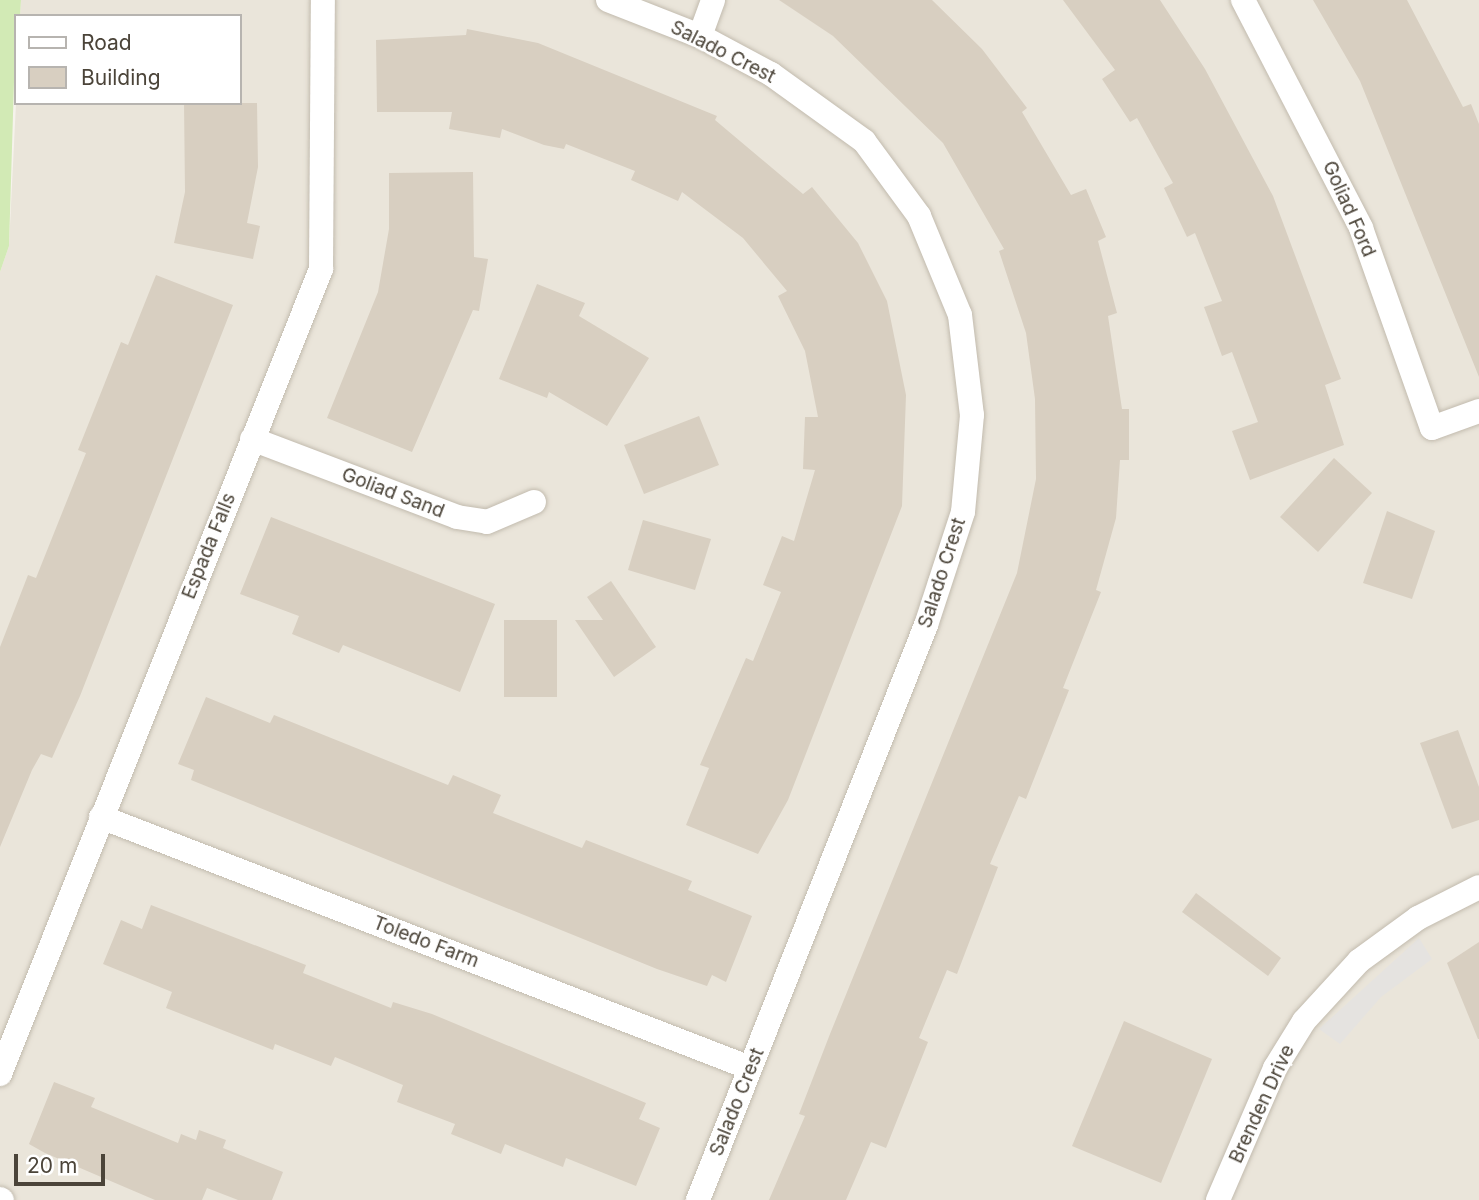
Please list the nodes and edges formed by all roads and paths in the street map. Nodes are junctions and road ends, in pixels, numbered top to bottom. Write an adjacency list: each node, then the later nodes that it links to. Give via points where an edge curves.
1 (323, 0): 7 (street, Espada Falls, via 321,269)
2 (608, 0): 5 (street, Salado Crest)
3 (713, 0): 5 (street)
4 (1243, 0): 6 (street, Goliad Ford, via 1361,228 1432,428)
5 (700, 36): 11 (street, Salado Crest, via 771,74 864,141 919,216 960,316 972,415 963,512 926,625)
6 (1479, 411)
7 (252, 439): 8 (street, Goliad Sand, via 457,517 487,522); 9 (street, Espada Falls)
8 (534, 502)
9 (101, 817): 11 (street, Toledo Farm); 12 (street, Espada Falls)
10 (1479, 887): 14 (street, Brenden Drive, via 1418,918 1359,961 1304,1021 1275,1068)
11 (750, 1068): 13 (street, Salado Crest)
12 (0, 1074)
13 (698, 1200)
14 (1219, 1200)

